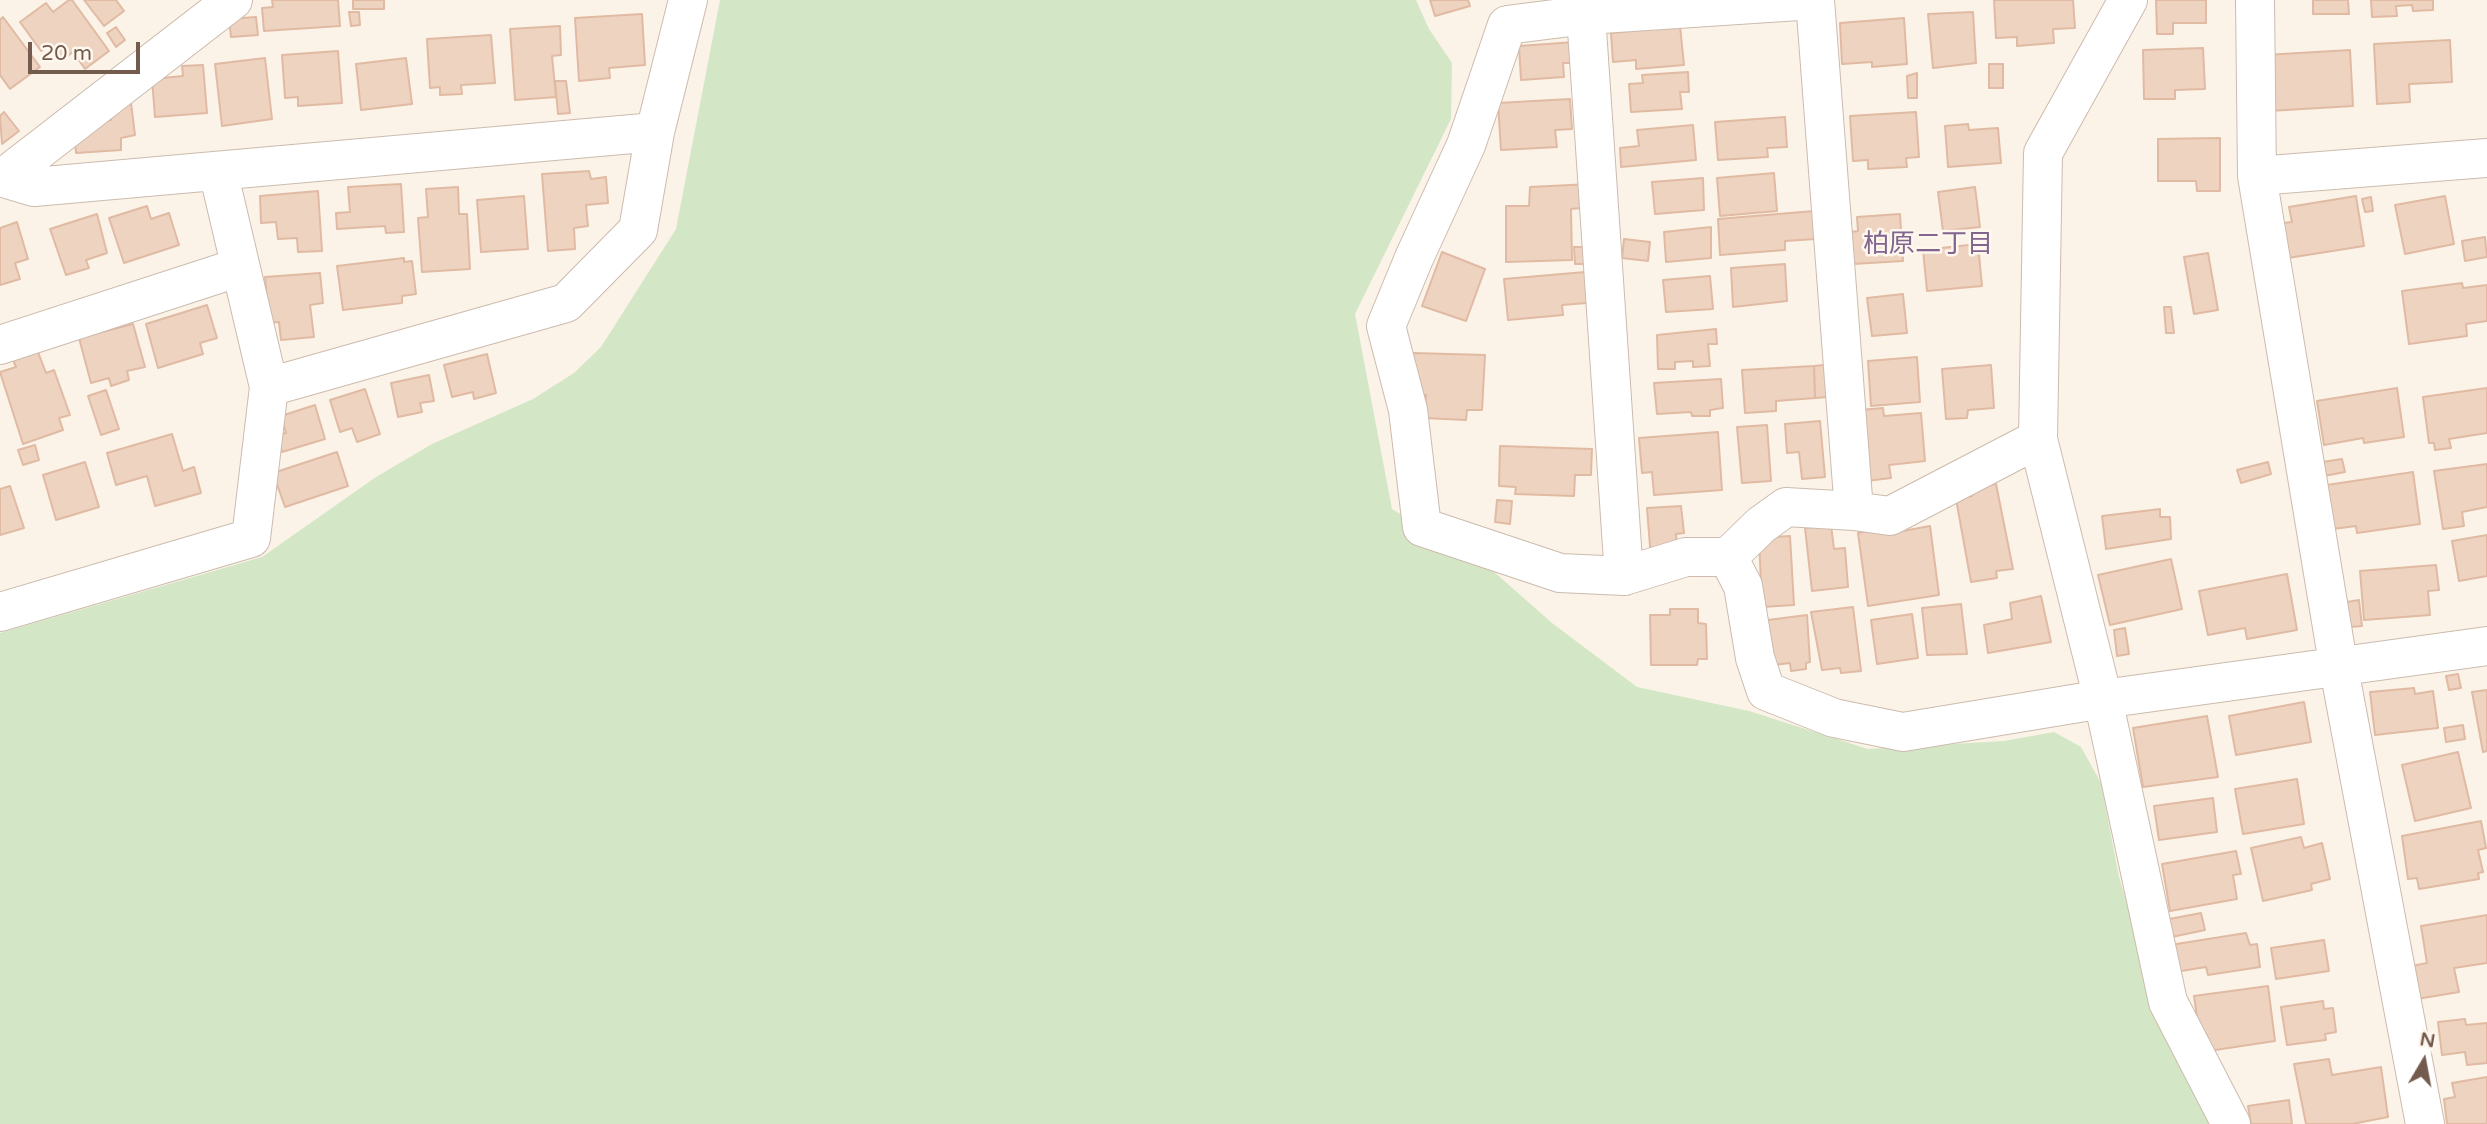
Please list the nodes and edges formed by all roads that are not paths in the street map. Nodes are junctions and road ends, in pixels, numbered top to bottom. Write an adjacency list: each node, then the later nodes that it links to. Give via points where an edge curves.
1 (233, 0): 11 (street)
2 (688, 0): 7 (street)
3 (1815, 0): 6 (street); 16 (street)
4 (2128, 0): 15 (street, via 2043,153)
5 (2255, 0): 10 (street)
6 (1586, 7): 18 (street); 18 (street, via 1507,24 1466,145 1386,326 1408,410 1422,527 1560,573)
7 (655, 132): 9 (street); 14 (street, via 638,230 566,303)
8 (2487, 158): 10 (street)
9 (218, 171): 11 (street, via 34,187); 12 (street)
10 (2257, 176): 21 (street)
11 (2, 177)
12 (240, 267): 13 (street); 14 (street)
13 (0, 345)
14 (269, 387): 19 (street, via 251,538)
15 (2038, 439): 16 (street, via 1890,516); 22 (street)
16 (1854, 511): 17 (street, via 1786,507)
17 (1728, 557): 18 (street, via 1686,558); 22 (street, via 1743,586 1755,658 1766,691 1834,718 1903,732)
18 (1624, 576)
19 (0, 612)
20 (2487, 646): 21 (street)
21 (2339, 669): 22 (street); 24 (street)
22 (2103, 699): 23 (street, via 2168,1002)
23 (2231, 1124)
24 (2425, 1124)

